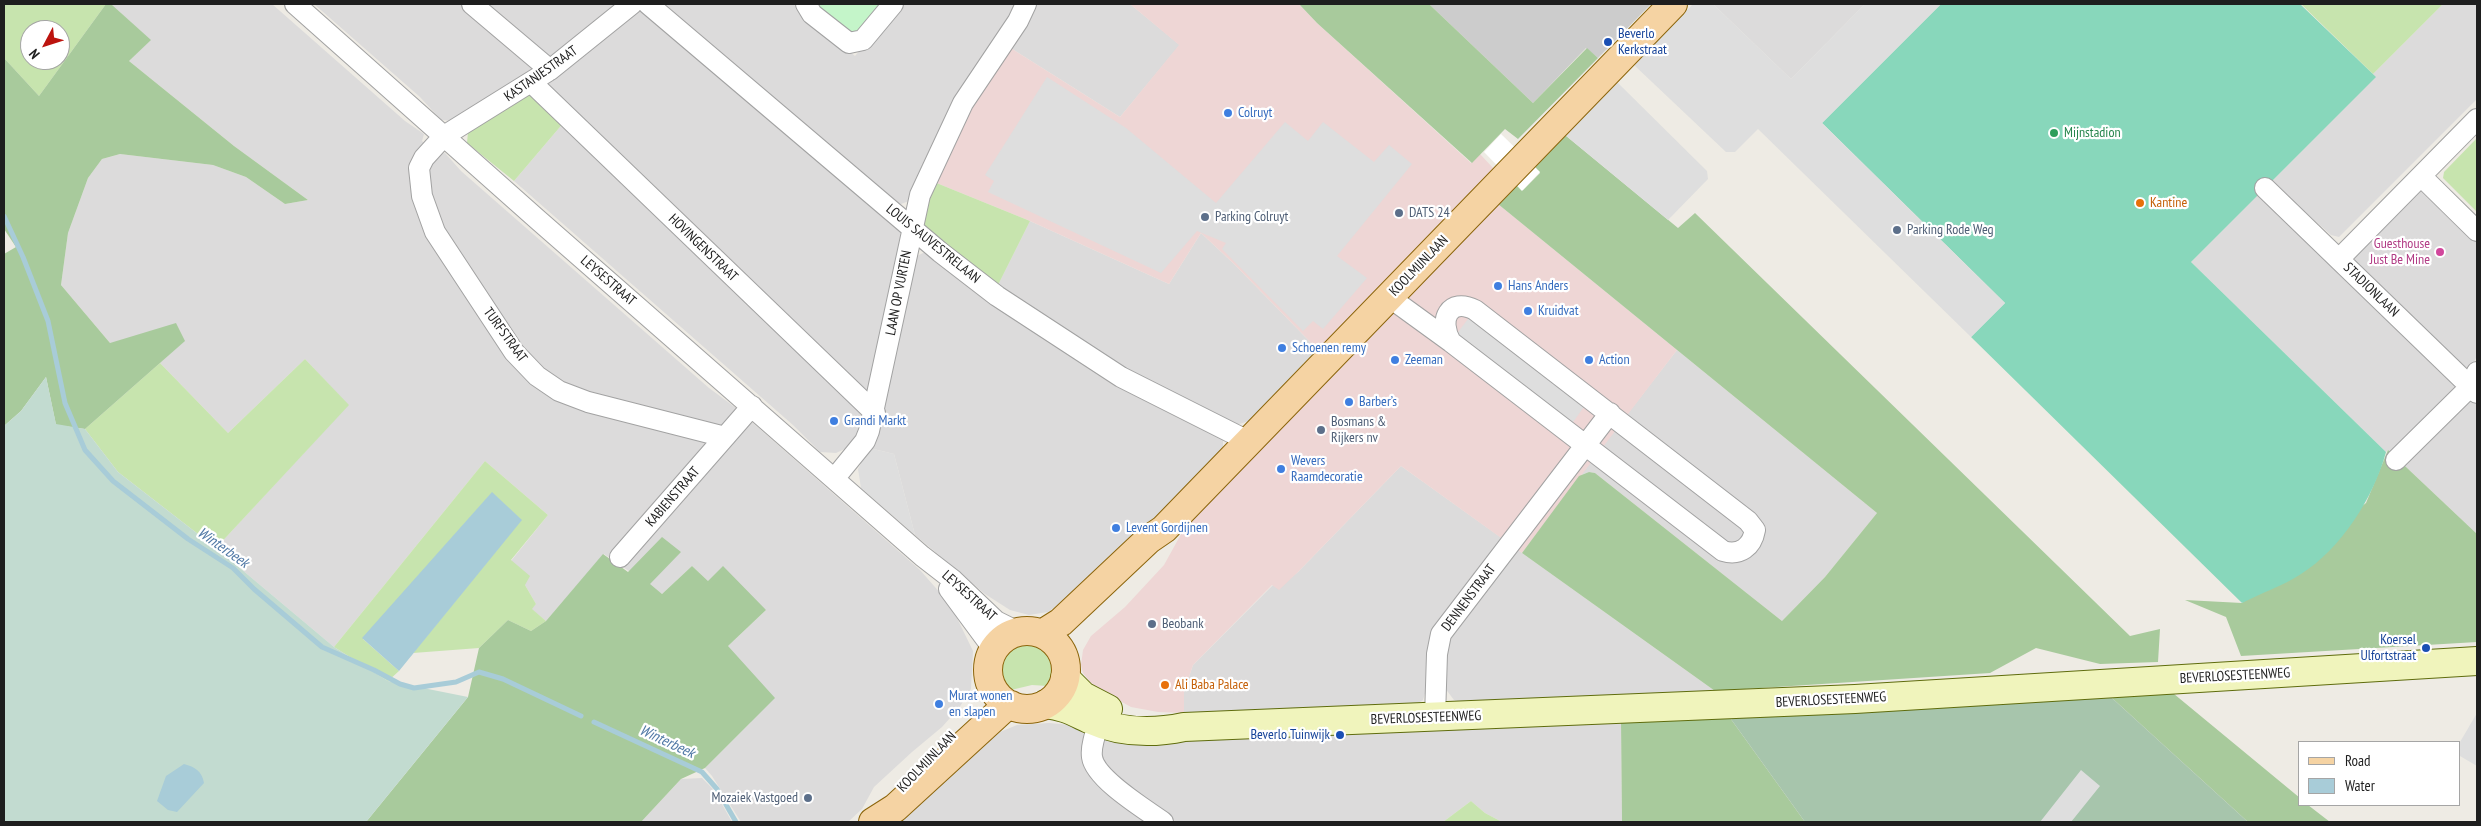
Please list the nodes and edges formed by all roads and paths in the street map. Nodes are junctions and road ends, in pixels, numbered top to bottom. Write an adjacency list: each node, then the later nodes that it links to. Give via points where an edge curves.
1 (295, 4): 12 (street, LEYSESTRAAT)
2 (472, 4): 9 (street)
3 (632, 4): 9 (street, KASTANJESTRAAT)
4 (648, 4): 15 (street, LOUIS SAUVESTRELAAN)
5 (806, 4): 6 (street, via 812,14 849,43 863,40)
6 (893, 4)
7 (1026, 4): 15 (street, LAAN OP VURTEN, via 959,111 920,195)
8 (1674, 4): 18 (main road, KOOLMIJNLAAN)
9 (550, 70): 10 (street, KASTANJESTRAAT)
10 (532, 83): 12 (street, KASTANJESTRAAT); 22 (street, HOVINGENSTRAAT)
11 (2477, 119): 13 (street)
12 (444, 136): 21 (street, LEYSESTRAAT); 24 (street, TURFSTRAAT, via 419,168 422,196 435,232 514,352 537,376 558,391 588,402)
13 (2421, 176): 16 (street); 17 (street)
14 (2264, 188): 17 (street, STADIONLAAN)
15 (911, 228): 22 (street, LAAN OP VURTEN); 25 (street, LOUIS SAUVESTRELAAN, via 997,296 1058,338 1121,377)
16 (2477, 231)
17 (2339, 259): 20 (street, STADIONLAAN)
18 (1389, 297): 19 (street); 25 (main road, KOOLMIJNLAAN)
19 (1451, 342): 23 (street, via 1444,321 1453,308 1468,306); 26 (street)
20 (2475, 384): 27 (street)
21 (752, 406): 24 (street); 28 (street, LEYSESTRAAT)
22 (875, 413): 28 (street, LAAN OP VURTEN, via 865,441)
23 (1610, 413): 26 (street, DENNENSTRAAT); 26 (street, via 1748,521 1755,530 1748,546 1740,552 1723,551)
24 (725, 437): 31 (street, KABIENSTRAAT)
25 (1248, 441): 29 (main road, KOOLMIJNLAAN)
26 (1585, 446): 40 (street, DENNENSTRAAT, via 1441,634 1437,654)
27 (2396, 460)
28 (834, 479): 30 (street, LEYSESTRAAT)
29 (1164, 529): 32 (main road, KOOLMIJNLAAN, via 1148,540 1061,622); 35 (main road, KOOLMIJNLAAN, via 1153,547 1071,639)
30 (922, 556): 32 (street, LEYSESTRAAT, via 996,621); 33 (street, LEYSESTRAAT)
31 (620, 557)
32 (1030, 633): 33 (main road, via 1005,639); 35 (main road, via 1056,643)
33 (994, 650): 36 (main road, via 990,659)
34 (2477, 662): 40 (street, BEVERLOSESTEENWEG, via 1855,699)
35 (1065, 668): 37 (main road, via 1058,693); 39 (street, BEVERLOSESTEENWEG, via 1083,696)
36 (990, 680): 38 (main road, via 998,694); 41 (main road, KOOLMIJNLAAN, via 983,701)
37 (1046, 704): 38 (main road, via 1029,709); 39 (street, BEVERLOSESTEENWEG)
38 (1011, 705): 41 (main road, KOOLMIJNLAAN, via 895,808)
39 (1102, 715): 40 (street, BEVERLOSESTEENWEG, via 1184,727); 42 (street, via 1091,752 1096,768)
40 (1435, 717)
41 (875, 820)
42 (1163, 822)

